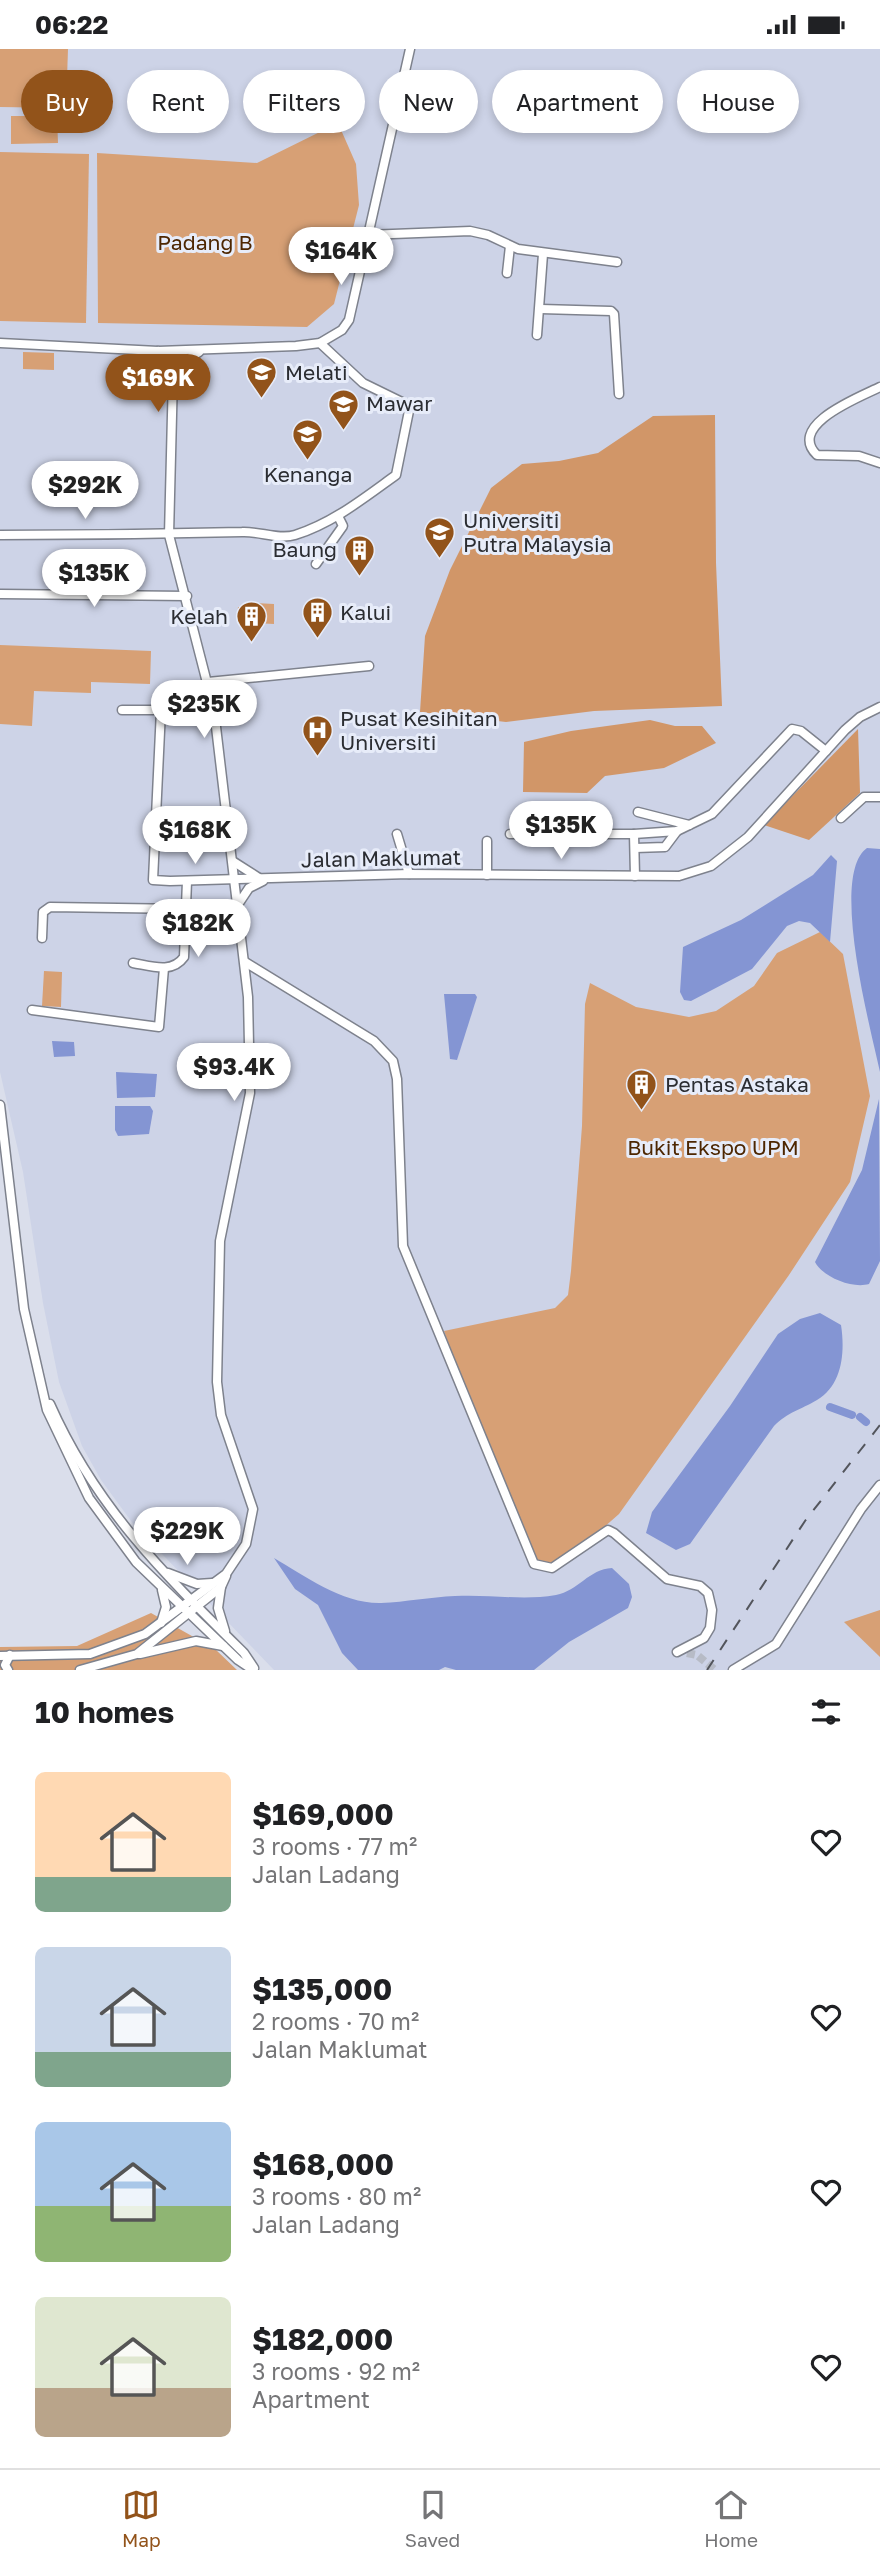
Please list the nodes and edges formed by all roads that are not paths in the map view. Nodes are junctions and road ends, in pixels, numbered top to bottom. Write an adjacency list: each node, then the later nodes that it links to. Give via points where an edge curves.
1 (410, 49): 2 (street)
2 (367, 235): 3 (street, via 470,231); 10 (street, via 349,320)
3 (510, 246): 4 (street); 6 (street)
4 (543, 254): 5 (street); 7 (street)
5 (617, 262)
6 (507, 273)
7 (541, 309): 8 (street); 15 (street, via 614,314)
8 (537, 335)
9 (0, 343): 11 (street)
10 (320, 343): 12 (street); 17 (street, via 363,383 410,406 396,475)
11 (158, 351): 12 (street); 13 (street)
12 (201, 351): 13 (street)
13 (173, 375): 19 (street)
14 (880, 387): 16 (street, via 830,412 811,430 809,441 817,455 859,456)
15 (619, 394)
16 (880, 463)
17 (338, 516): 19 (street, via 293,536 246,531); 20 (street, via 343,526)
18 (0, 535): 19 (street)
19 (169, 535): 22 (street)
20 (316, 564)
21 (1, 594): 22 (street)
22 (187, 596): 24 (street)
23 (369, 666): 24 (street)
24 (208, 682): 28 (street)
25 (880, 707): 29 (street, Jalan Maklumat, via 860,717)
26 (122, 710): 27 (street)
27 (161, 710): 28 (street); 46 (street, Jalan Maklumat, via 153,880)
28 (214, 710): 40 (street)
29 (826, 751): 33 (street, via 792,729 712,814); 43 (street, Jalan Maklumat, via 748,837 711,866 679,876)
30 (880, 797): 32 (street, via 864,797)
31 (638, 812): 33 (street)
32 (841, 818)
33 (689, 825): 34 (street)
34 (677, 831): 37 (street); 39 (street, via 665,847)
35 (397, 834): 41 (street)
36 (510, 834): 37 (street)
37 (634, 834): 39 (street)
38 (486, 841): 42 (street)
39 (635, 848): 43 (street)
40 (234, 862): 44 (street); 45 (street)
41 (409, 874): 42 (street, Jalan Maklumat); 45 (street, Jalan Maklumat)
42 (486, 875): 43 (street, Jalan Maklumat)
43 (635, 876)
44 (236, 880): 45 (street, Jalan Maklumat); 46 (street, Jalan Maklumat); 47 (street)
45 (266, 880): 47 (street, via 252,886)
46 (187, 881): 48 (street)
47 (239, 903): 50 (street)
48 (186, 909): 49 (street, via 50,907 43,912); 52 (street, via 184,957 179,964)
49 (42, 938)
50 (245, 962): 58 (street, via 250,1093 219,1241 217,1382 221,1415 253,1509 246,1544); 67 (street, via 374,1041 393,1061 403,1246 534,1564 552,1568 597,1536 608,1530 614,1533 667,1579 708,1593 710,1628 704,1637 677,1652)
51 (133, 963): 52 (street)
52 (164, 968): 53 (street, via 159,1027)
53 (32, 1010)
54 (0, 1105): 55 (street, via 24,1309)
55 (41, 1381): 57 (street, via 84,1469 121,1525); 61 (street, via 47,1410 89,1498)
56 (880, 1485): 74 (street, via 776,1644)
57 (159, 1567): 59 (street, via 182,1581); 62 (street)
58 (226, 1574): 59 (street); 60 (street)
59 (212, 1583): 62 (street)
60 (221, 1587): 62 (street); 65 (street, via 218,1608)
61 (162, 1590): 63 (street); 64 (street, via 166,1607)
62 (193, 1603): 63 (street); 65 (street)
63 (185, 1610): 64 (street); 66 (street); 68 (street)
64 (161, 1623): 69 (street, via 145,1634 90,1654)
65 (226, 1635): 73 (street)
66 (225, 1647): 68 (street, via 196,1641); 73 (street)
67 (687, 1653)
68 (137, 1654): 72 (street)
69 (10, 1655): 70 (street); 71 (street, via 5,1665)
70 (0, 1656)
71 (8, 1670)
72 (80, 1670)
73 (254, 1670)
74 (733, 1670)

